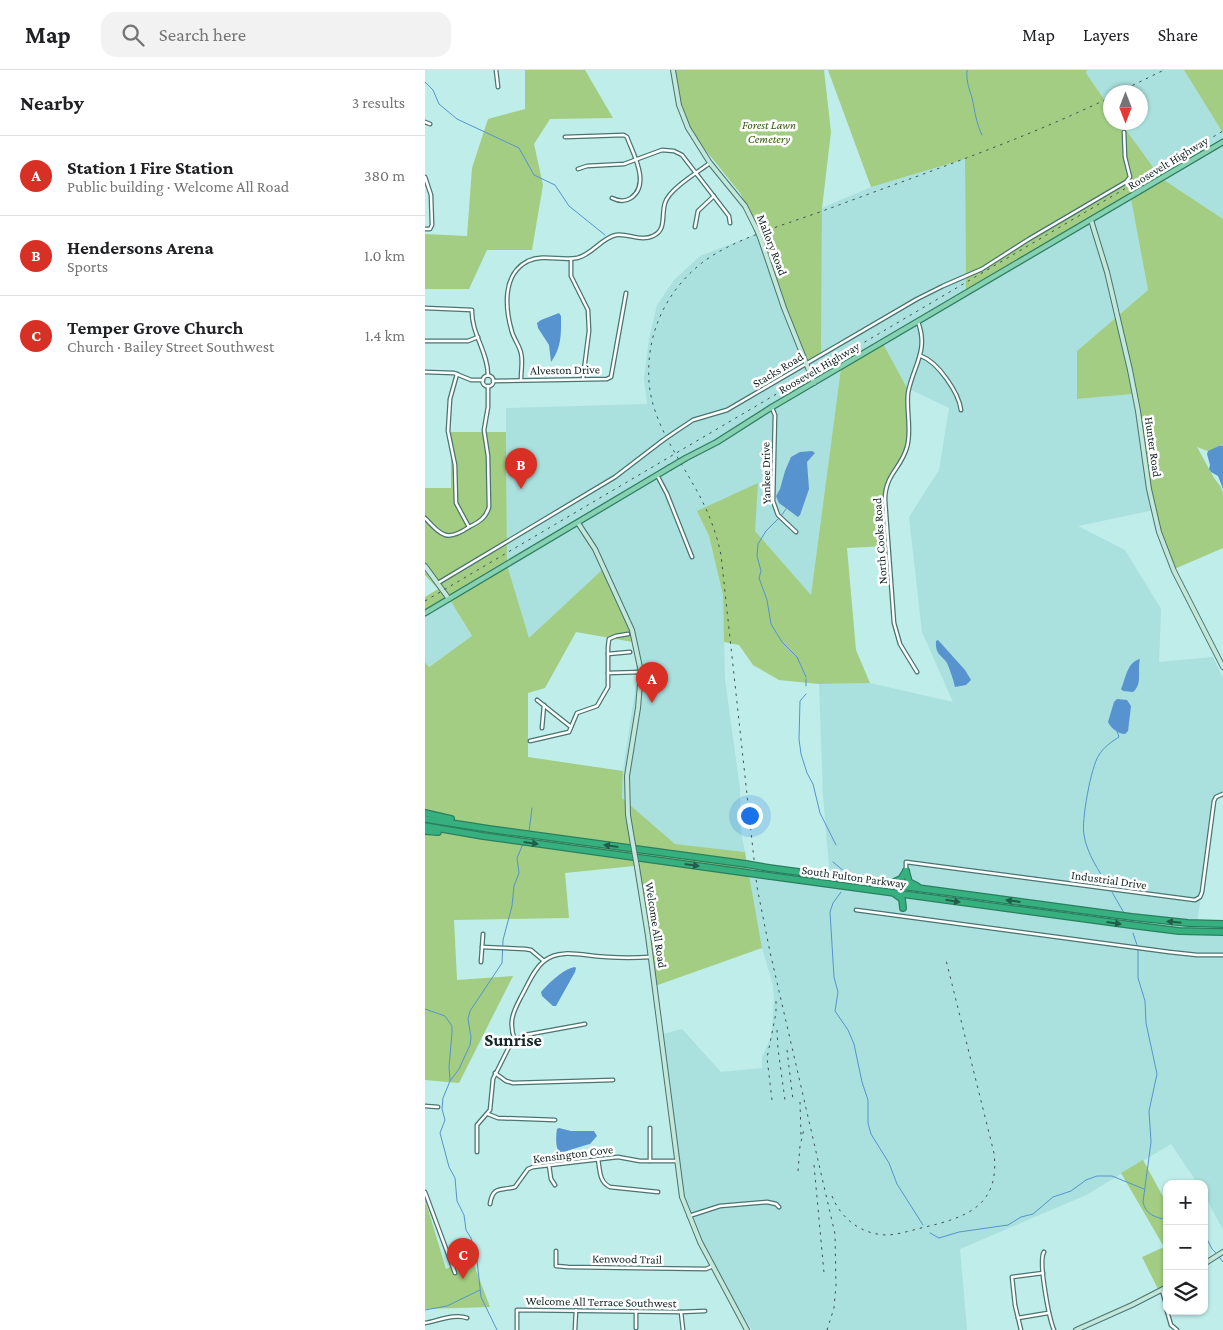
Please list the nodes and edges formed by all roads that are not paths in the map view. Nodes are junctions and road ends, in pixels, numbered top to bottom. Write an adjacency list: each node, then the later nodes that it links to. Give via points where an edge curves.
1 (496, 70): 3 (street)
2 (673, 70): 10 (street, Mallory Road, via 682,114)
3 (498, 87)
4 (425, 122): 5 (street)
5 (430, 124)
6 (1124, 132): 27 (street, Stacks Road, via 1130,177 1126,182 982,269 917,299)
7 (565, 136): 9 (street, via 624,135)
8 (1223, 142): 16 (main road, Roosevelt Highway)
9 (635, 160): 11 (street); 12 (street, via 662,150 674,151 682,154); 15 (street, via 641,181 637,191 625,200)
10 (710, 163): 12 (street); 27 (street, Mallory Road, bridge, via 745,206 757,230)
11 (578, 170)
12 (697, 173): 14 (street); 20 (street, via 668,198 659,233 649,238 617,235 607,238 585,255)
13 (425, 177): 19 (street, via 431,195 432,227)
14 (713, 196): 17 (street, via 729,216); 18 (street, via 698,211)
15 (612, 198)
16 (1091, 220): 23 (main road, Roosevelt Highway); 52 (street, Hunter Road, via 1130,370 1149,489 1159,529 1174,571)
17 (730, 223)
18 (695, 227)
19 (425, 229)
20 (571, 259): 31 (street, via 571,276 588,310); 32 (street, via 528,261 513,272 507,301 512,332 521,353)
21 (626, 293): 31 (street, Alveston Drive, via 612,376)
22 (425, 308): 24 (street, via 472,310)
23 (918, 322): 26 (street, North Cooks Road, via 922,337); 35 (main road, Roosevelt Highway)
24 (478, 337): 25 (street, via 468,342); 30 (street)
25 (425, 341)
26 (921, 356): 38 (street, via 946,378 961,402); 54 (street, North Cooks Road, via 908,394 907,447 887,482 885,500 894,623 900,644)
27 (806, 363): 35 (street, Mallory Road); 46 (street, Stacks Road, bridge, via 727,410 693,420 615,477)
28 (425, 372): 29 (street)
29 (457, 374): 33 (street, via 471,380); 42 (street, via 451,394 448,431 456,470 456,503)
30 (488, 375): 33 (street); 34 (street)
31 (583, 378): 32 (street, Alveston Drive)
32 (521, 379): 34 (street, Alveston Drive)
33 (483, 380): 36 (street, via 483,384)
34 (493, 381): 36 (street)
35 (814, 383): 37 (main road, Roosevelt Highway)
36 (488, 386): 42 (street, via 484,430 489,456 489,507 482,519)
37 (772, 407): 39 (main road, Roosevelt Highway, bridge); 43 (street, Yankee Drive, via 775,415 773,501 778,515)
38 (961, 410)
39 (657, 475): 41 (main road, Roosevelt Highway); 44 (street)
40 (425, 518): 42 (street, via 445,536)
41 (578, 523): 47 (main road, Roosevelt Highway); 53 (street, Welcome All Road, via 595,549 629,624)
42 (469, 527)
43 (796, 532)
44 (692, 557)
45 (425, 566): 46 (street)
46 (438, 583): 47 (street)
47 (449, 599): 48 (main road, Roosevelt Highway)
48 (425, 613)
49 (628, 634): 51 (street, via 609,639)
50 (630, 652): 51 (street)
51 (608, 654): 55 (street)
52 (1223, 667)
53 (641, 672): 55 (street); 81 (street, Welcome All Road, bridge, via 627,776 628,815)
54 (917, 672)
55 (608, 673): 58 (street, via 608,687 597,706 577,713)
56 (537, 700): 57 (street)
57 (544, 705): 58 (street); 59 (street)
58 (571, 727): 60 (street, via 569,732)
59 (542, 728)
60 (530, 741)
61 (1223, 794): 68 (street, Industrial Drive, via 1214,801 1202,892 1195,900 906,862)
62 (425, 813): 65 (highway)
63 (425, 818): 65 (highway)
64 (425, 826): 67 (highway)
65 (489, 829): 69 (highway, South Fulton Parkway, one-way to 65, bridge)
66 (425, 831): 67 (highway)
67 (483, 836): 71 (highway, South Fulton Parkway, one-way to 71, bridge)
68 (906, 871): 69 (highway, via 899,881); 70 (highway, via 911,884)
69 (883, 883): 70 (highway, South Fulton Parkway)
70 (930, 890): 76 (highway, South Fulton Parkway, one-way to 70, via 1171,922)
71 (892, 892): 72 (highway, South Fulton Parkway); 73 (highway, via 902,899)
72 (916, 895): 73 (highway, via 907,899); 77 (highway, South Fulton Parkway, one-way to 77, via 1156,928)
73 (903, 908): 75 (street)
74 (856, 910): 75 (street)
75 (902, 917): 80 (street, via 1169,952)
76 (1223, 924)
77 (1223, 932)
78 (483, 934): 79 (street)
79 (482, 947): 82 (street, via 525,948); 83 (street)
80 (1223, 955)
81 (650, 957): 82 (street, via 570,954 556,955); 96 (street, Welcome All Road)
82 (544, 961): 85 (street, via 513,1013 511,1027)
83 (481, 962)
84 (585, 1024): 85 (street, via 525,1035)
85 (515, 1040): 86 (street)
86 (495, 1074): 87 (street, via 513,1083); 90 (street)
87 (613, 1080)
88 (425, 1106): 89 (street)
89 (438, 1106)
90 (488, 1114): 91 (street, via 498,1118); 93 (street, via 477,1125)
91 (555, 1120)
92 (650, 1128): 95 (street)
93 (477, 1152)
94 (598, 1159): 95 (street, Kensington Cove, via 617,1157); 97 (street, Kensington Cove); 100 (street, via 605,1185)
95 (650, 1161): 96 (street, Kensington Cove)
96 (677, 1161): 103 (street, Welcome All Road, via 682,1197)
97 (549, 1165): 98 (street); 101 (street, Kensington Cove, via 527,1169 515,1187 495,1191 491,1195)
98 (555, 1185)
99 (425, 1192): 109 (street)
100 (657, 1192)
101 (491, 1204)
102 (779, 1207): 103 (street, via 767,1202 727,1206)
103 (689, 1216): 108 (street, Welcome All Road)
104 (556, 1251): 108 (street, Kenwood Trail, via 556,1266 706,1269)
105 (1044, 1252): 110 (street, via 1041,1255)
106 (1223, 1252): 107 (street)
107 (1208, 1261)
108 (713, 1266): 125 (street, Welcome All Road)
109 (455, 1273)
110 (1043, 1273): 116 (street); 119 (street, via 1012,1277)
111 (1163, 1291): 128 (street)
112 (576, 1310): 114 (street, Welcome All Terrace Southwest); 122 (street, Welcome All Terrace Southwest, via 517,1310); 123 (street)
113 (705, 1311): 115 (street, Welcome All Terrace Southwest)
114 (636, 1312): 115 (street, Welcome All Terrace Southwest); 121 (street)
115 (681, 1312): 124 (street)
116 (1048, 1313): 119 (street); 127 (street)
117 (1168, 1315): 129 (street)
118 (467, 1318): 120 (street, via 462,1316)
119 (1018, 1318): 126 (street)
120 (425, 1323)
121 (636, 1328)
122 (517, 1330)
123 (575, 1330)
124 (683, 1330)
125 (747, 1330)
126 (1021, 1330)
127 (1054, 1330)
128 (1076, 1330)
129 (1177, 1330)

